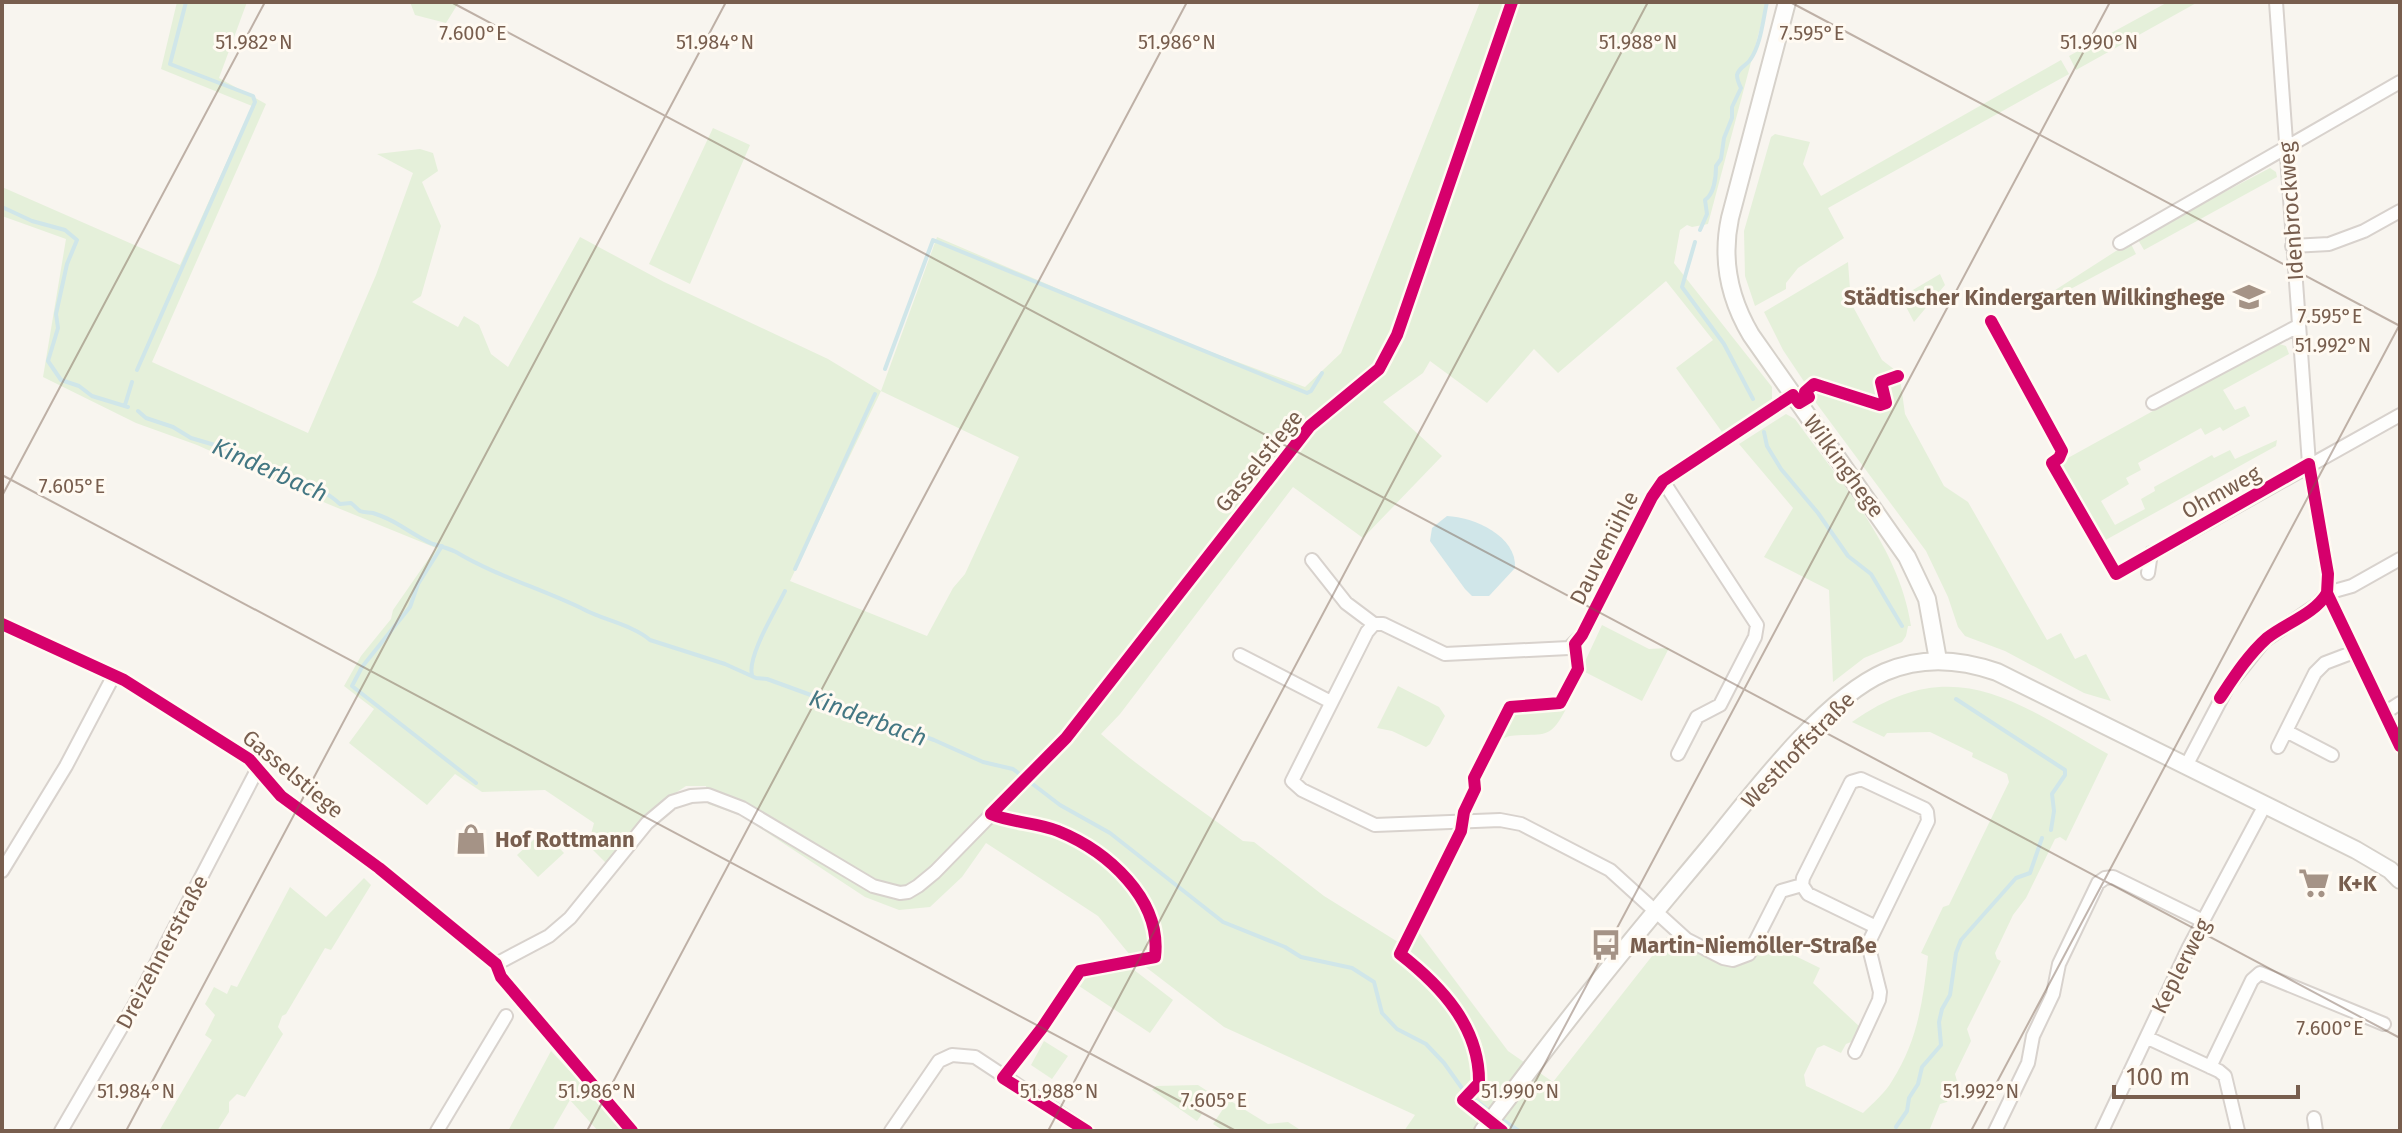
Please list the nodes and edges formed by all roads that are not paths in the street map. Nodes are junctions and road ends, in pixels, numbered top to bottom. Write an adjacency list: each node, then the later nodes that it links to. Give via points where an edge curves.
1 (1512, 2): 36 (street, Gasselstiege, via 1397,335 1379,369 1310,426 1066,738 935,872 908,892 873,886 742,808 708,795 691,796 672,802 647,823 570,918 549,936 496,964 281,796)
2 (1787, 2): 10 (street, Wilkinghege, via 1730,218 1725,262 1743,321)
3 (2276, 2): 5 (street, Idenbrockweg)
4 (2400, 82): 5 (street)
5 (2287, 147): 7 (street); 8 (street, Idenbrockweg)
6 (2400, 211): 8 (street, via 2329,244)
7 (2120, 243)
8 (2292, 246): 9 (street, Idenbrockweg)
9 (2298, 326): 11 (street); 13 (street, Idenbrockweg)
10 (1793, 395): 14 (street, Dauvemühle); 25 (street, Wilkinghege, via 1916,572 1930,611)
11 (2153, 403)
12 (2400, 415): 13 (street, Ohmweg)
13 (2309, 464): 15 (street, Ohmweg); 20 (street, Idenbrockweg)
14 (1663, 481): 22 (street, Dauvemühle, via 1582,635 1569,648 1445,654); 33 (street, Dauvemühle, via 1758,631 1720,705 1697,717)
15 (2151, 553): 18 (street, Ohmweg); 19 (street)
16 (2400, 559): 20 (street, via 2352,586)
17 (1312, 560): 22 (street, Dauvemühle, via 1346,603)
18 (2130, 566)
19 (2148, 573)
20 (2327, 593): 23 (street, Idenbrockweg); 35 (street, via 2264,641 2242,665)
21 (2, 624): 26 (street, Gasselstiege)
22 (1374, 624): 27 (street)
23 (2354, 652): 29 (street, Idenbrockweg); 30 (street, via 2325,663 2315,673)
24 (1240, 655): 27 (street)
25 (1938, 660): 35 (street, Westhoffstraße, via 1997,672); 41 (street, Westhoffstraße, via 1886,671 1838,703 1782,760)
26 (114, 675): 36 (street, Gasselstiege, via 228,745); 38 (street)
27 (1331, 702): 41 (street, via 1294,774 1295,786 1386,827 1500,820 1521,824 1610,870)
28 (2400, 703): 29 (street)
29 (2386, 712): 31 (street, Idenbrockweg)
30 (2286, 731): 32 (street); 34 (street)
31 (2400, 746)
32 (2278, 747)
33 (1678, 754)
34 (2332, 755)
35 (2186, 766): 37 (street, Westhoffstraße)
36 (257, 770): 49 (street, Dreizehnerstraße, via 135,1004)
37 (2265, 805): 39 (street, Westhoffstraße, via 2356,850); 42 (street, Keplerweg)
38 (2, 871)
39 (2400, 880)
40 (1802, 885): 41 (street, via 1781,891 1749,954 1733,960 1686,939); 43 (street, via 1808,894); 43 (street, via 1846,787 1855,779 1925,809 1928,821)
41 (1655, 912): 53 (street, Westhoffstraße)
42 (2203, 921): 46 (street, Keplerweg); 54 (street, via 2113,877 2098,883 2059,964 2028,1063)
43 (1876, 927): 47 (street, via 1868,944 1879,1000)
44 (506, 1016): 50 (street)
45 (2384, 1024): 48 (street, via 2260,973)
46 (2148, 1038): 48 (street); 55 (street, Keplerweg)
47 (1855, 1052)
48 (2210, 1067): 56 (street, via 2229,1083)
49 (61, 1131)
50 (437, 1131)
51 (891, 1131): 52 (street, via 939,1061 964,1055 984,1062)
52 (1087, 1131)
53 (1483, 1131)
54 (1995, 1131)
55 (2102, 1131)
56 (2238, 1131)

